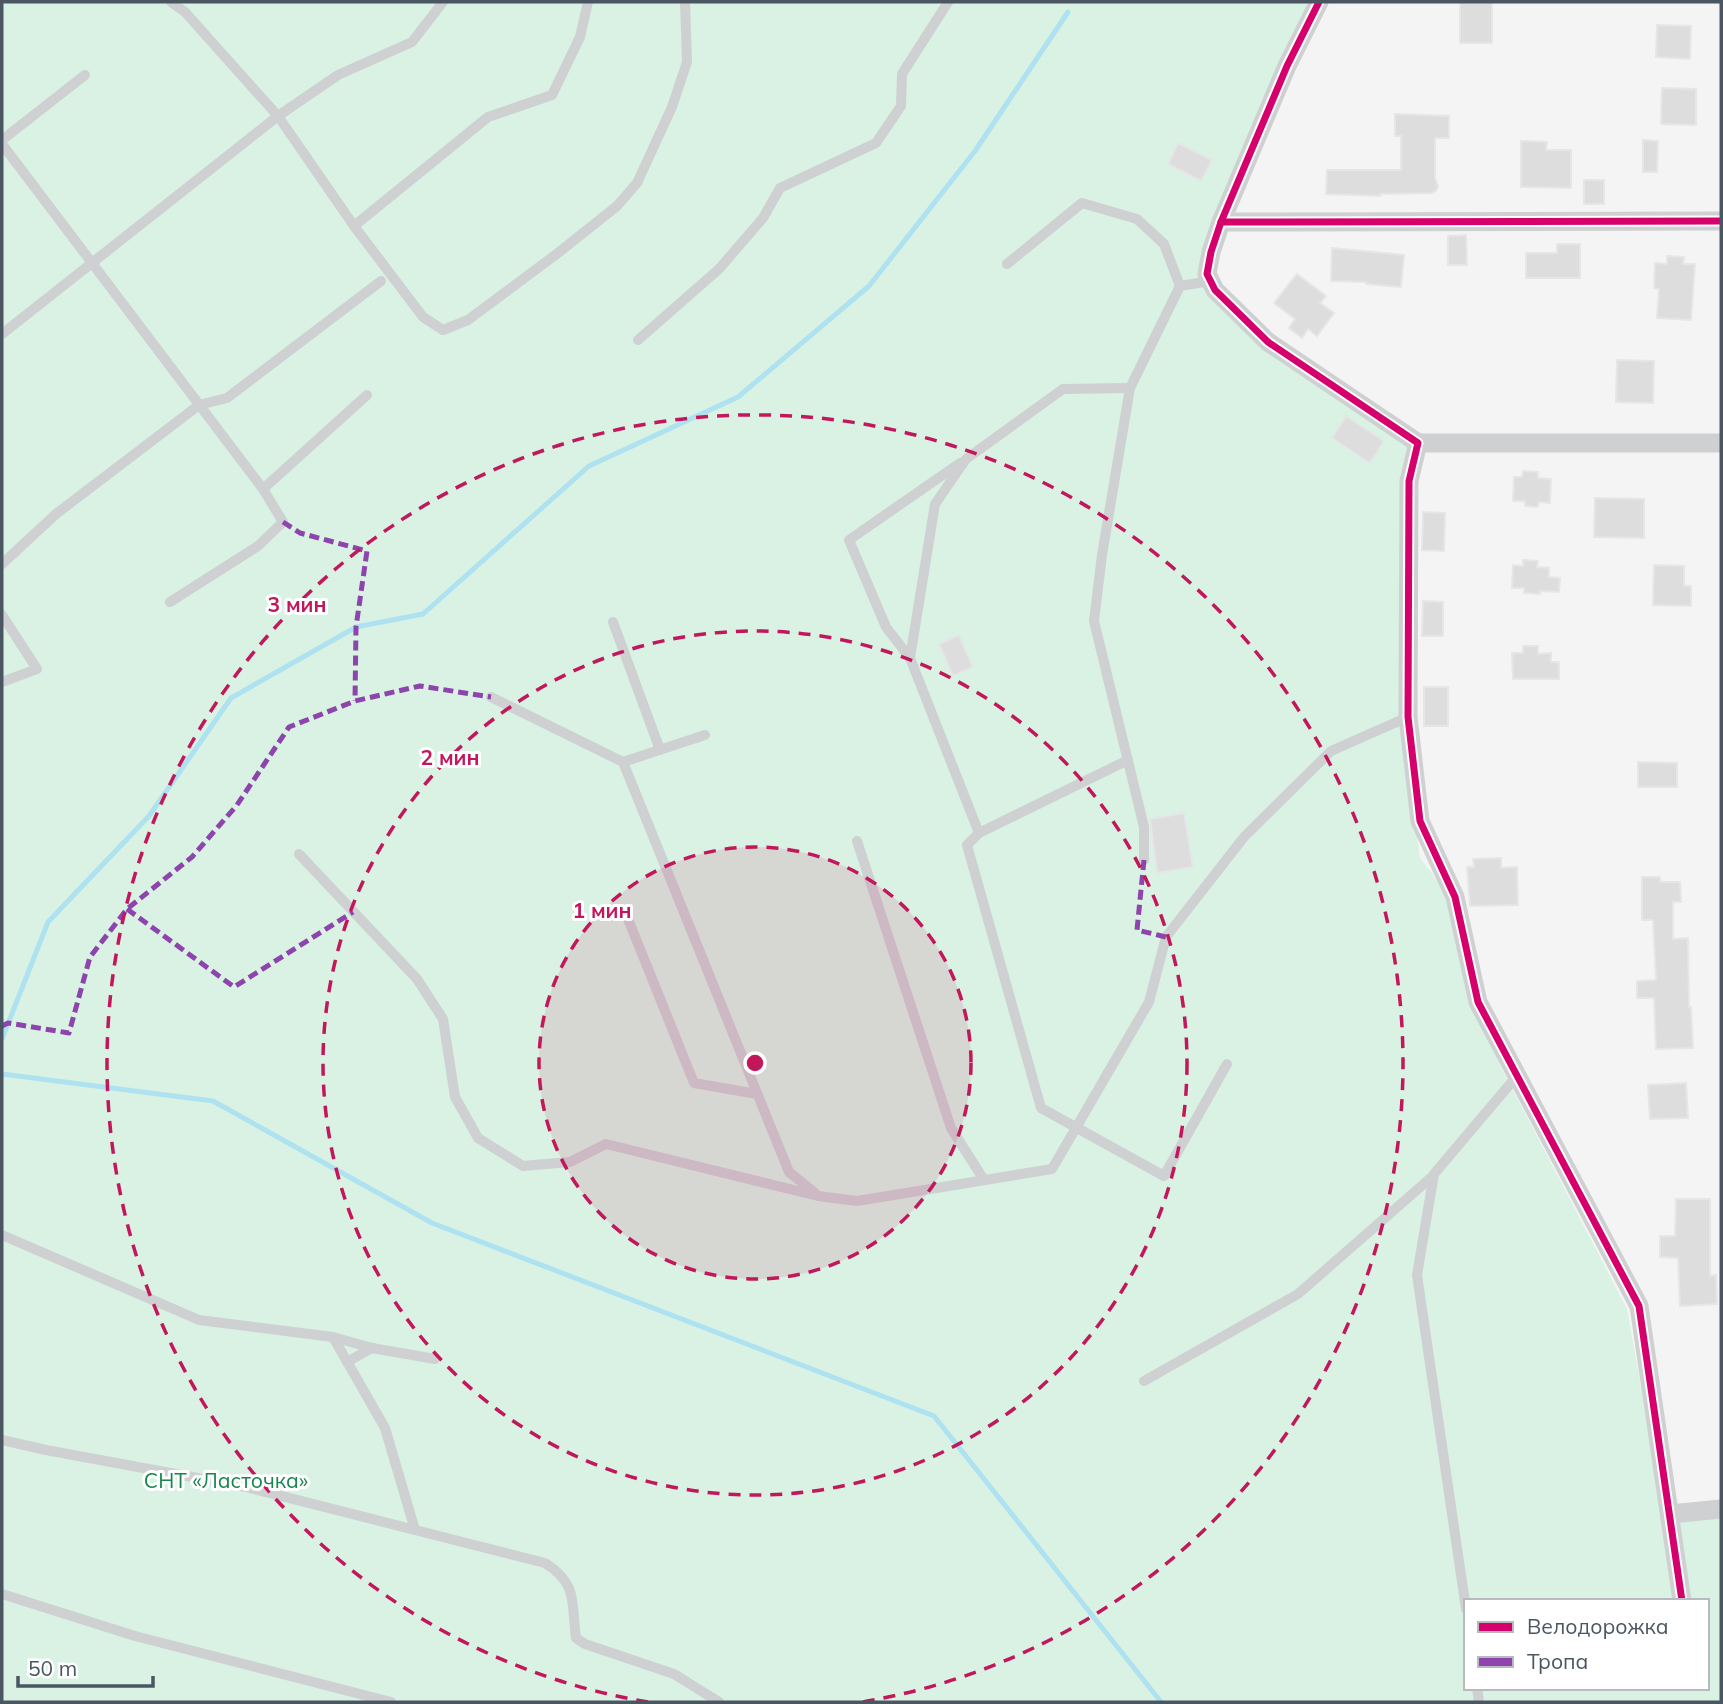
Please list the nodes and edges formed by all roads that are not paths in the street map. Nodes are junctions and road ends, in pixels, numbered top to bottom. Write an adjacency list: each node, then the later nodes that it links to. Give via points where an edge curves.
1 (171, 2): 8 (lane)
2 (443, 2): 8 (lane, via 412,42 338,75)
3 (588, 2): 13 (lane, via 580,37 552,95 488,117)
4 (685, 2): 13 (lane, via 687,62 673,107 637,183 617,206 468,320 443,330 423,317)
5 (948, 2): 20 (lane, via 902,74 901,106 876,143 780,188 763,218 719,269)
6 (1319, 2): 12 (street)
7 (85, 75): 9 (lane)
8 (278, 116): 13 (lane); 14 (lane)
9 (2, 142): 10 (lane)
10 (6, 156): 14 (lane)
11 (1721, 221): 12 (street)
12 (1221, 222): 17 (street, via 1211,252)
13 (354, 226)
14 (92, 261): 19 (lane); 23 (lane)
15 (1007, 264): 18 (lane, via 1082,203 1137,219 1164,244)
16 (381, 281): 23 (lane, via 227,398)
17 (1210, 281): 18 (lane); 24 (street, via 1268,342)
18 (1180, 286): 21 (lane)
19 (2, 334)
20 (638, 340)
21 (1130, 388): 26 (lane, via 1063,389); 38 (lane, via 1094,621)
22 (367, 395): 27 (lane)
23 (199, 405): 27 (lane); 28 (lane, via 56,514)
24 (1418, 443): 25 (street); 35 (street, via 1409,481)
25 (1721, 443)
26 (966, 459): 32 (lane, via 935,504); 32 (lane, via 849,540 886,627)
27 (263, 489): 29 (lane, via 283,522 258,546)
28 (2, 564)
29 (170, 602)
30 (2, 615): 33 (lane, via 37,669)
31 (613, 622): 37 (lane)
32 (910, 658): 40 (lane)
33 (2, 682)
34 (491, 697): 39 (lane)
35 (1408, 717): 46 (street, via 1420,821 1455,897 1478,1002); 48 (lane, via 1331,751 1244,837 1166,937 1149,1002)
36 (705, 735): 37 (lane)
37 (660, 750): 39 (lane)
38 (1128, 761): 40 (lane); 43 (lane, via 1144,827)
39 (623, 762): 47 (lane)
40 (979, 833): 48 (lane, via 967,845 1041,1108)
41 (857, 841): 50 (lane, via 951,1128)
42 (299, 854): 51 (lane, via 417,979 443,1019 455,1097 478,1138 523,1166 570,1162 606,1144)
43 (1144, 860)
44 (626, 914): 47 (lane, via 694,1083)
45 (1227, 1064): 48 (lane, via 1164,1176)
46 (1516, 1077): 49 (lane); 60 (street, via 1639,1306)
47 (757, 1094): 51 (lane, via 789,1172)
48 (1077, 1126): 50 (lane, via 1052,1169)
49 (1434, 1174): 57 (lane, via 1298,1294); 63 (lane, via 1417,1275)
50 (984, 1180): 51 (lane, via 857,1200)
51 (818, 1196)
52 (2, 1235): 53 (lane, via 199,1320)
53 (333, 1337): 54 (lane); 56 (lane)
54 (372, 1348): 55 (lane); 56 (lane)
55 (435, 1359)
56 (347, 1362): 61 (lane, via 385,1428)
57 (1144, 1381)
58 (2, 1440): 61 (lane, via 246,1487)
59 (1721, 1509): 60 (street)
60 (1670, 1514): 64 (street)
61 (415, 1530): 66 (lane, via 545,1563 558,1571 575,1600 576,1638 674,1674)
62 (2, 1594): 65 (lane, via 135,1636)
63 (1465, 1599)
64 (1682, 1599)
65 (391, 1702)
66 (719, 1702)

